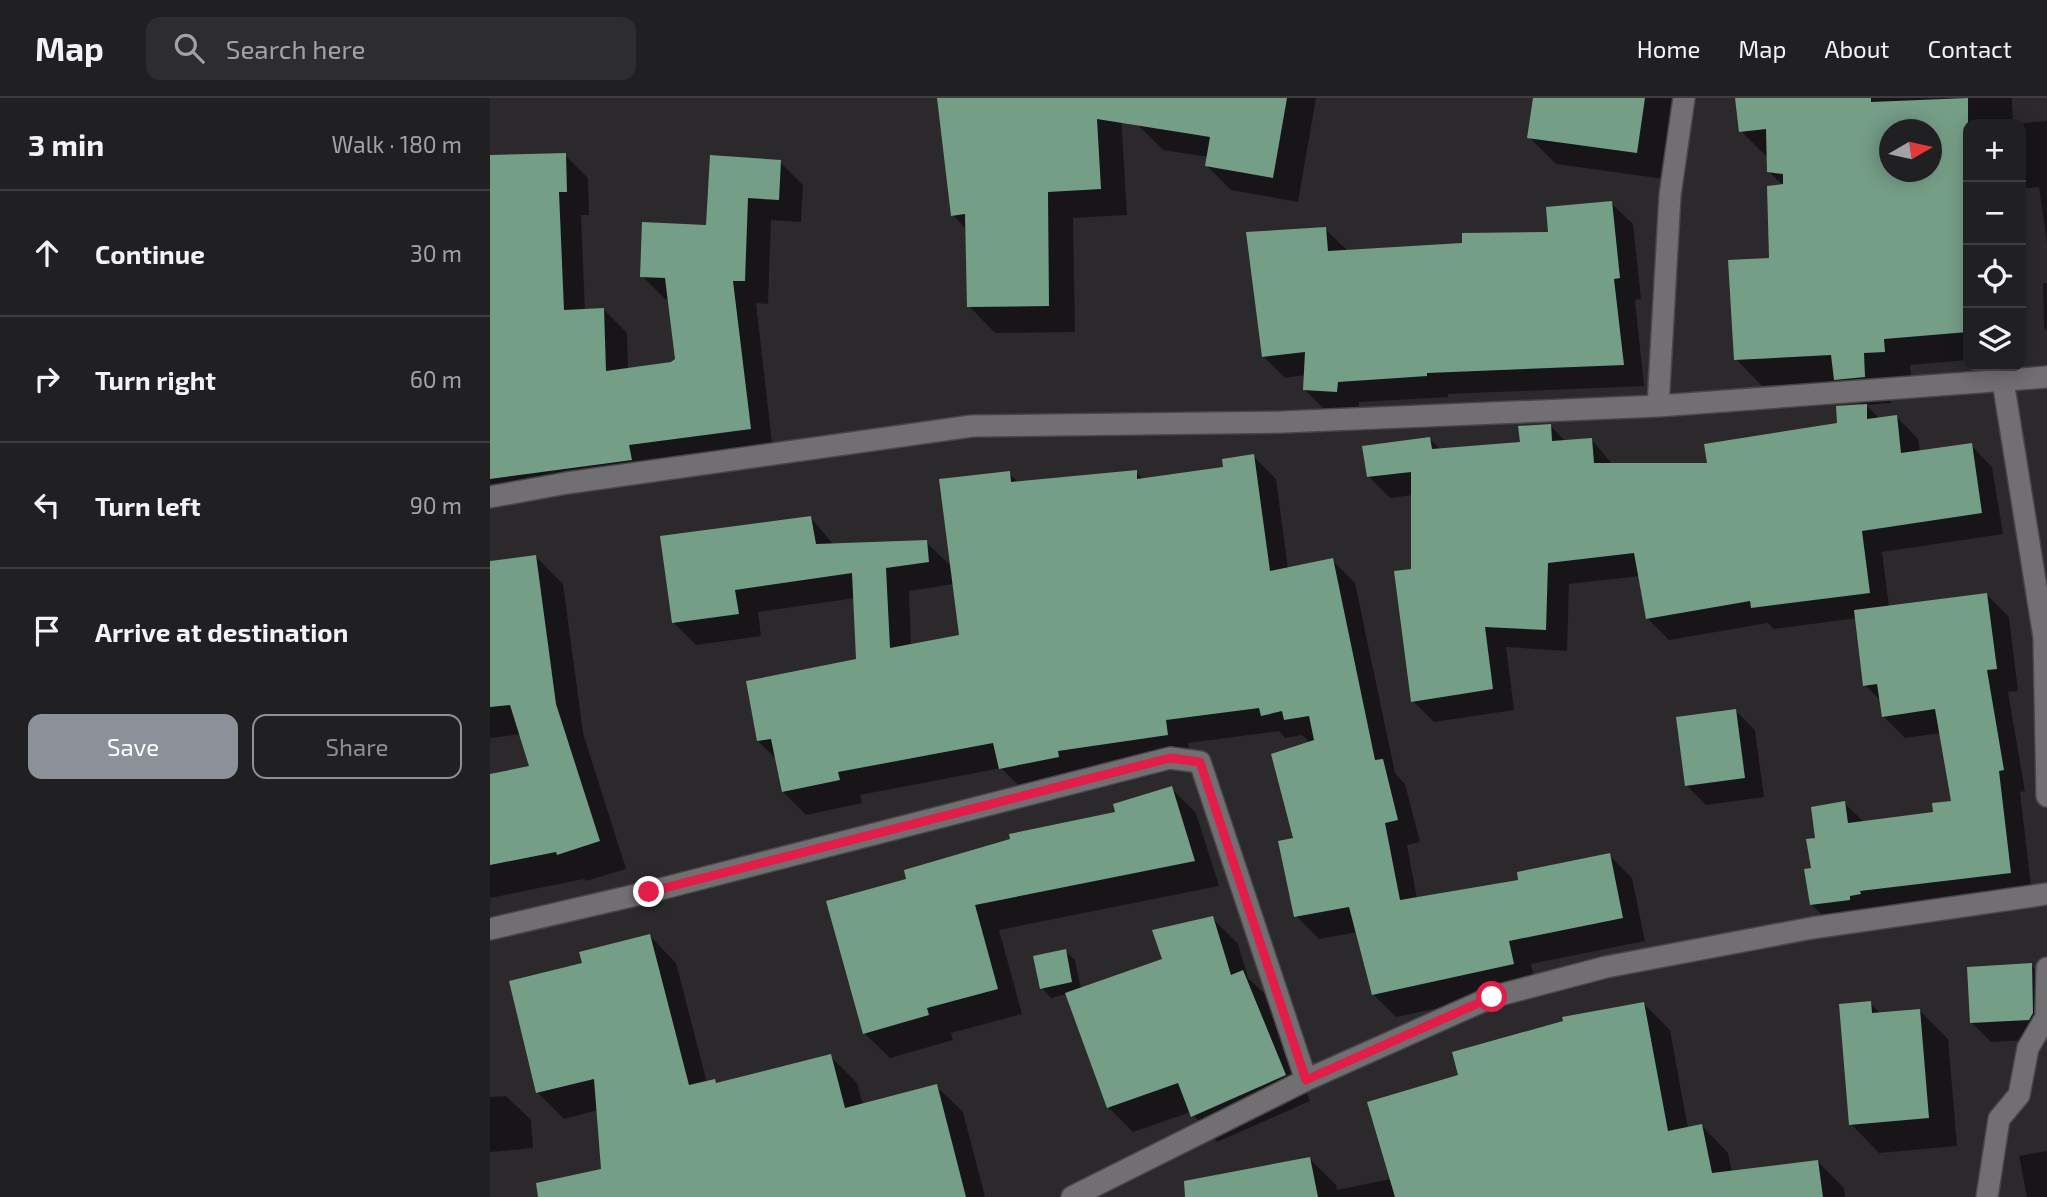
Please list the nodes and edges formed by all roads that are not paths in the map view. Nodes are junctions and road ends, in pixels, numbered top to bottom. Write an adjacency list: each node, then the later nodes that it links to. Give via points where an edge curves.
1 (1684, 98): 4 (street, via 1670,195)
2 (2047, 377): 3 (street)
3 (2003, 381): 4 (street); 6 (street)
4 (1658, 406): 5 (street, via 1283,422 972,426)
5 (490, 497)
6 (2045, 637): 7 (street)
7 (2047, 796)
8 (2047, 894): 11 (street, via 1812,928 1606,967 1492,997)
9 (490, 929): 11 (street, via 1170,758 1200,762)
10 (2047, 968): 13 (street, via 2046,1017 2028,1048 2019,1095 1999,1119)
11 (1306, 1080): 12 (street)
12 (1072, 1197)
13 (1987, 1197)

